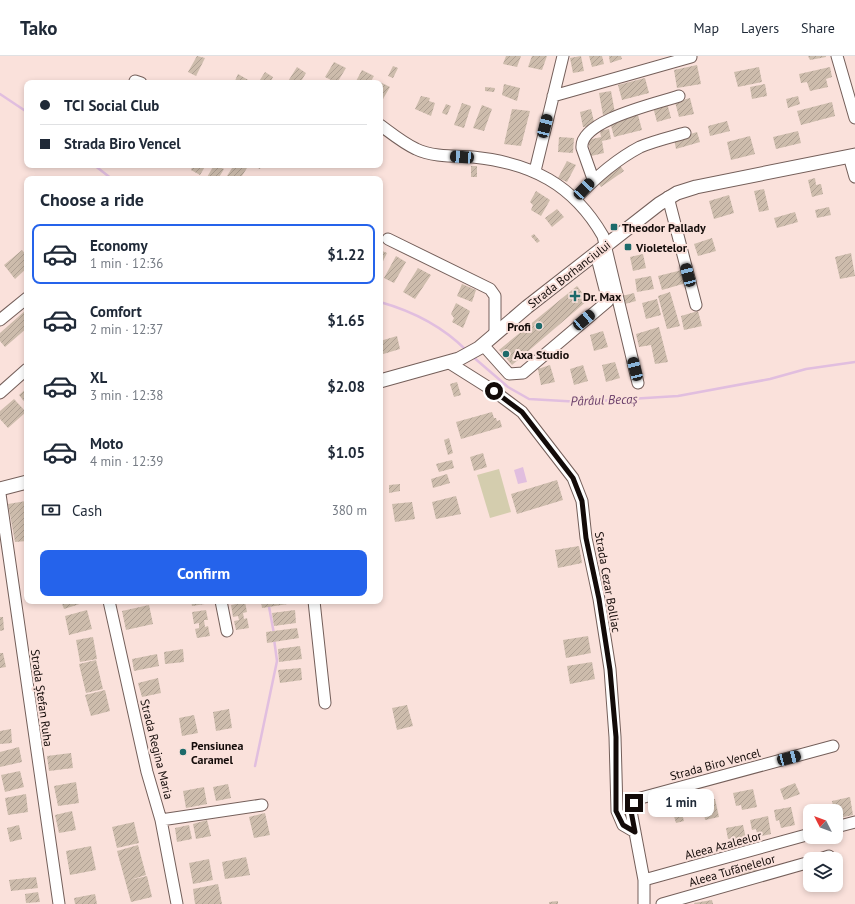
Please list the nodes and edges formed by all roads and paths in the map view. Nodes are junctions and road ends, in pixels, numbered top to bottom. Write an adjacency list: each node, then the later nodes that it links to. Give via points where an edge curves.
1 (564, 56): 4 (street)
2 (691, 56): 4 (street)
3 (837, 56): 6 (street)
4 (553, 96): 10 (street)
5 (680, 96): 12 (street, via 612,117 586,136 582,148)
6 (855, 118)
7 (383, 128): 10 (street, via 416,150 438,155 513,163)
8 (685, 133): 12 (street, via 641,147)
9 (852, 155): 11 (street); 13 (main road, Strada Borhanciului, via 696,187)
10 (534, 171): 14 (street)
11 (855, 177)
12 (593, 179): 14 (street)
13 (668, 197): 16 (main road, Strada Borhanciului); 18 (street)
14 (575, 200): 16 (street, via 603,236)
15 (388, 239): 20 (street, via 490,289 495,296)
16 (600, 250): 20 (main road, Strada Borhanciului); 21 (street, via 608,301 523,373 509,374); 25 (street)
17 (24, 300): 19 (street)
18 (696, 306)
19 (0, 320)
20 (495, 334): 21 (main road, Strada Borhanciului)
21 (481, 346): 22 (main road, Strada Borhanciului)
22 (453, 361): 24 (main road, Strada Borhanciului); 40 (street, Strada Cezar Bolliac, via 522,412 578,488 610,670 616,737 616,811 623,825)
23 (24, 372): 26 (street)
24 (383, 380)
25 (638, 383)
26 (0, 393)
27 (24, 483): 28 (main road)
28 (0, 490)
29 (0, 494): 44 (street, Strada Ștefan Ruha)
30 (110, 604): 37 (street, Strada Regina Maria, via 147,772)
31 (221, 604): 33 (street)
32 (314, 604): 34 (street)
33 (227, 632)
34 (325, 703)
35 (834, 746): 40 (street, Strada Biro Vencel, via 637,799 632,807)
36 (262, 805): 37 (street)
37 (161, 820): 45 (street, Strada Regina Maria)
38 (855, 822): 39 (street)
39 (843, 825)
40 (635, 832): 43 (street)
41 (803, 836): 43 (street, Aleea Azaleelor)
42 (803, 864): 47 (street, Aleea Tufănelelor)
43 (644, 880): 46 (street)
44 (59, 904)
45 (177, 904)
46 (644, 904)
47 (662, 904)

